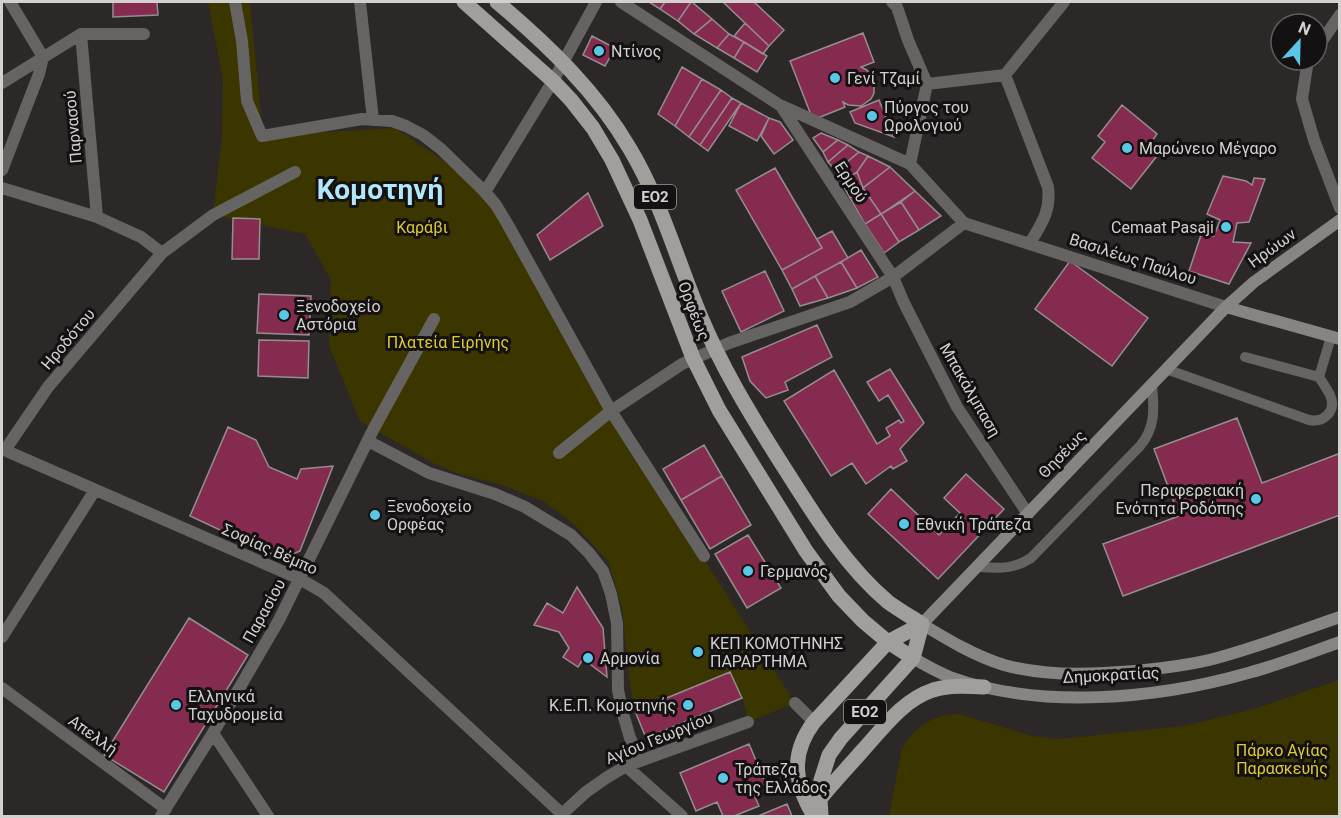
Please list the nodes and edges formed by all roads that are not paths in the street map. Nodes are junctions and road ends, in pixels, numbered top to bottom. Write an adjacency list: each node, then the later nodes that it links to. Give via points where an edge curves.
1 (10, 2): 14 (street)
2 (235, 2): 22 (street, via 247,101 262,136)
3 (360, 2): 22 (street)
4 (464, 2): 18 (main road, Ορφέως / ΕΟ2)
5 (497, 2): 15 (main road, Ορφέως / ΕΟ2)
6 (596, 2): 15 (street)
7 (621, 2): 21 (street, Ερμού)
8 (892, 2): 20 (street)
9 (1064, 2): 17 (street)
10 (1340, 15): 11 (street)
11 (1329, 31)
12 (81, 34): 13 (street); 14 (street); 29 (street, Παρνασού)
13 (144, 34)
14 (43, 57): 19 (street); 24 (street)
15 (564, 64): 18 (street); 38 (main road, Ορφέως / ΕΟ2, via 606,113 648,182)
16 (1306, 72): 28 (street, via 1302,99)
17 (1005, 75): 20 (street); 32 (street, via 1048,187 1047,212)
18 (554, 81): 27 (street); 40 (main road, Ορφέως / ΕΟ2, via 593,128 612,160 640,220)
19 (2, 83)
20 (927, 84): 23 (street)
21 (781, 106): 23 (street, Ερμού); 34 (street, Ερμού)
22 (373, 120): 27 (street, via 392,121 423,135)
23 (910, 164): 31 (street)
24 (2, 170)
25 (296, 172): 33 (street, Ηροδότου, via 213,215)
26 (2, 188): 29 (street)
27 (485, 192): 44 (street, via 508,225)
28 (1340, 208)
29 (97, 217): 33 (street, via 141,237)
30 (1340, 220): 35 (street, Ηρώων)
31 (964, 223): 32 (street, Βασιλέως Παύλου); 34 (street)
32 (1030, 243): 35 (street, Βασιλέως Παύλου)
33 (162, 253): 46 (street, Ηροδότου, via 48,387)
34 (893, 277): 38 (street, via 850,302); 49 (street, Μπακάλμπαση, via 957,406)
35 (1226, 307): 37 (street); 41 (street, Θησέως)
36 (434, 319): 45 (street, Παρασίου)
37 (1335, 338): 42 (lane)
38 (715, 348): 40 (street); 54 (main road, Ορφέως / ΕΟ2, via 741,399 835,542 873,588)
39 (1245, 357): 42 (lane)
40 (693, 358): 44 (street); 56 (main road, Ορφέως / ΕΟ2, via 719,410 822,574 851,610)
41 (1166, 369): 42 (lane, via 1313,421 1328,416 1331,410 1330,395); 43 (street, Θησέως)
42 (1319, 377)
43 (1152, 385): 49 (street, Θησέως); 51 (lane, via 1153,424 1146,440 1031,558 1007,568)
44 (611, 411): 47 (street); 50 (street)
45 (368, 441): 52 (street, Παρασίου); 65 (street, via 429,473 525,507 571,535 589,553 603,571 611,594 617,623 618,690 630,738)
46 (3, 450): 48 (street, Σοφίας Βέμπο)
47 (559, 453)
48 (95, 490): 52 (street, Σοφίας Βέμπο); 55 (street)
49 (1028, 514): 51 (street, Θησέως)
50 (704, 556)
51 (977, 567): 54 (street, Θησέως)
52 (300, 579): 64 (street, Παρασίου); 69 (street, Σοφίας Βέμπο, via 324,593)
53 (1340, 617): 54 (street, via 1208,660 1089,674 1037,672 1003,664)
54 (922, 624): 56 (main road, ΕΟ2); 58 (main road, ΕΟ2)
55 (2, 637)
56 (888, 642): 58 (main road, Δημοκρατίας / ΕΟ2); 63 (main road, ΕΟ2)
57 (1340, 642): 59 (street, Δημοκρατίας, via 1250,673 1142,694 1037,695)
58 (913, 658): 59 (street, Δημοκρατίας, via 949,676); 67 (main road, ΕΟ2, via 829,755)
59 (984, 687): 67 (main road, via 932,690 908,704)
60 (2, 688): 68 (street, Απελλή)
61 (795, 704): 63 (street)
62 (748, 722): 65 (street, Αγίου Γεωργίου)
63 (814, 722): 72 (main road, ΕΟ2, via 798,756 800,788)
64 (213, 733): 68 (street, Παρασίου); 70 (street)
65 (642, 760): 66 (street, Αγίου Γεωργίου)
66 (626, 766): 69 (street, Αγίου Γεωργίου, via 586,792); 71 (street)
67 (820, 799): 73 (main road, ΕΟ2)
68 (163, 813)
69 (561, 815)
70 (268, 816)
71 (682, 816)
72 (814, 816)
73 (821, 816)

